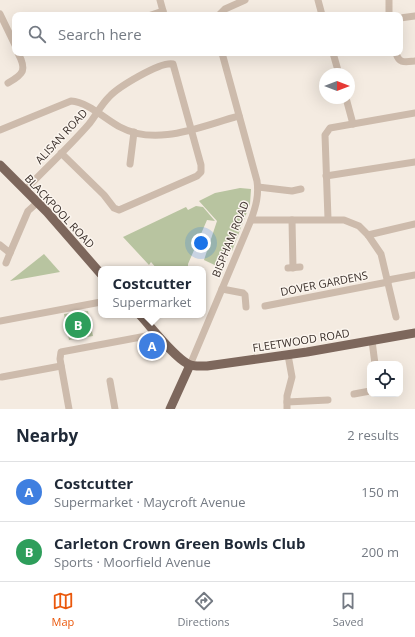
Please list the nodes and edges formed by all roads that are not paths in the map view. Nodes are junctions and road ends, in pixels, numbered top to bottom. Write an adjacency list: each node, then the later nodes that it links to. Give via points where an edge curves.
1 (160, 0): 5 (street)
2 (244, 0): 6 (street)
3 (318, 0): 7 (street)
4 (389, 0): 8 (street)
5 (164, 12)
6 (222, 12)
7 (321, 12)
8 (389, 12)
9 (0, 14): 12 (street)
10 (415, 16): 11 (street)
11 (403, 18)
12 (12, 40)
13 (20, 56): 19 (street, via 23,62)
14 (223, 56): 25 (street, BISPHAM ROAD)
15 (334, 56): 18 (street)
16 (396, 56): 17 (street, via 400,62)
17 (415, 61)
18 (337, 68)
19 (22, 72): 20 (street, via 19,77 10,81); 21 (street)
20 (9, 73)
21 (31, 74)
22 (348, 104): 26 (street)
23 (97, 113): 27 (street, ALISAN ROAD, via 117,89 147,72 171,63 175,68); 28 (street, via 71,101); 29 (street); 30 (street, ALISAN ROAD)
24 (415, 113): 26 (street)
25 (239, 116): 27 (street); 35 (street, BISPHAM ROAD)
26 (353, 124): 34 (street, via 327,130)
27 (191, 129): 29 (street, via 163,136); 30 (street, via 201,165 199,174 122,210 114,208)
28 (0, 130)
29 (134, 132): 32 (street)
30 (61, 153): 37 (street, ALISAN ROAD)
31 (415, 162): 34 (street)
32 (130, 164)
33 (1, 168): 37 (main road, BLACKPOOL ROAD)
34 (326, 176): 41 (street)
35 (258, 187): 36 (street, via 286,191); 39 (street, BISPHAM ROAD)
36 (302, 189)
37 (25, 190): 38 (main road, BLACKPOOL ROAD)
38 (38, 202): 45 (street, via 28,211); 48 (main road, BLACKPOOL ROAD)
39 (251, 220): 40 (street); 51 (street, BISPHAM ROAD)
40 (292, 220): 41 (street); 47 (street)
41 (328, 220): 43 (street, via 353,222)
42 (415, 224): 43 (street)
43 (368, 235): 50 (street, via 381,254)
44 (0, 245): 45 (street)
45 (10, 253): 46 (street)
46 (6, 262)
47 (294, 268)
48 (98, 271)
49 (415, 275): 50 (street, DOVER GARDENS)
50 (388, 281): 53 (street, DOVER GARDENS); 55 (street)
51 (222, 289): 54 (street, via 243,293); 63 (street, BISPHAM ROAD)
52 (98, 303): 57 (street)
53 (265, 306)
54 (246, 307)
55 (396, 317)
56 (143, 318): 59 (main road)
57 (0, 321)
58 (415, 333): 60 (main road, FLEETWOOD ROAD)
59 (157, 334): 63 (main road, via 179,358); 64 (street, via 65,351 60,355)
60 (372, 341): 61 (main road, FLEETWOOD ROAD); 62 (street)
61 (288, 355): 63 (main road, FLEETWOOD ROAD, via 207,366); 71 (street, via 292,377)
62 (375, 361)
63 (190, 365): 74 (main road)
64 (61, 366): 65 (street); 72 (street)
65 (2, 377)
66 (110, 381): 73 (street)
67 (367, 392): 68 (street)
68 (354, 394)
69 (319, 400): 70 (street); 71 (street); 75 (street)
70 (328, 400)
71 (287, 406)
72 (69, 409)
73 (115, 409)
74 (170, 409)
75 (320, 409)

